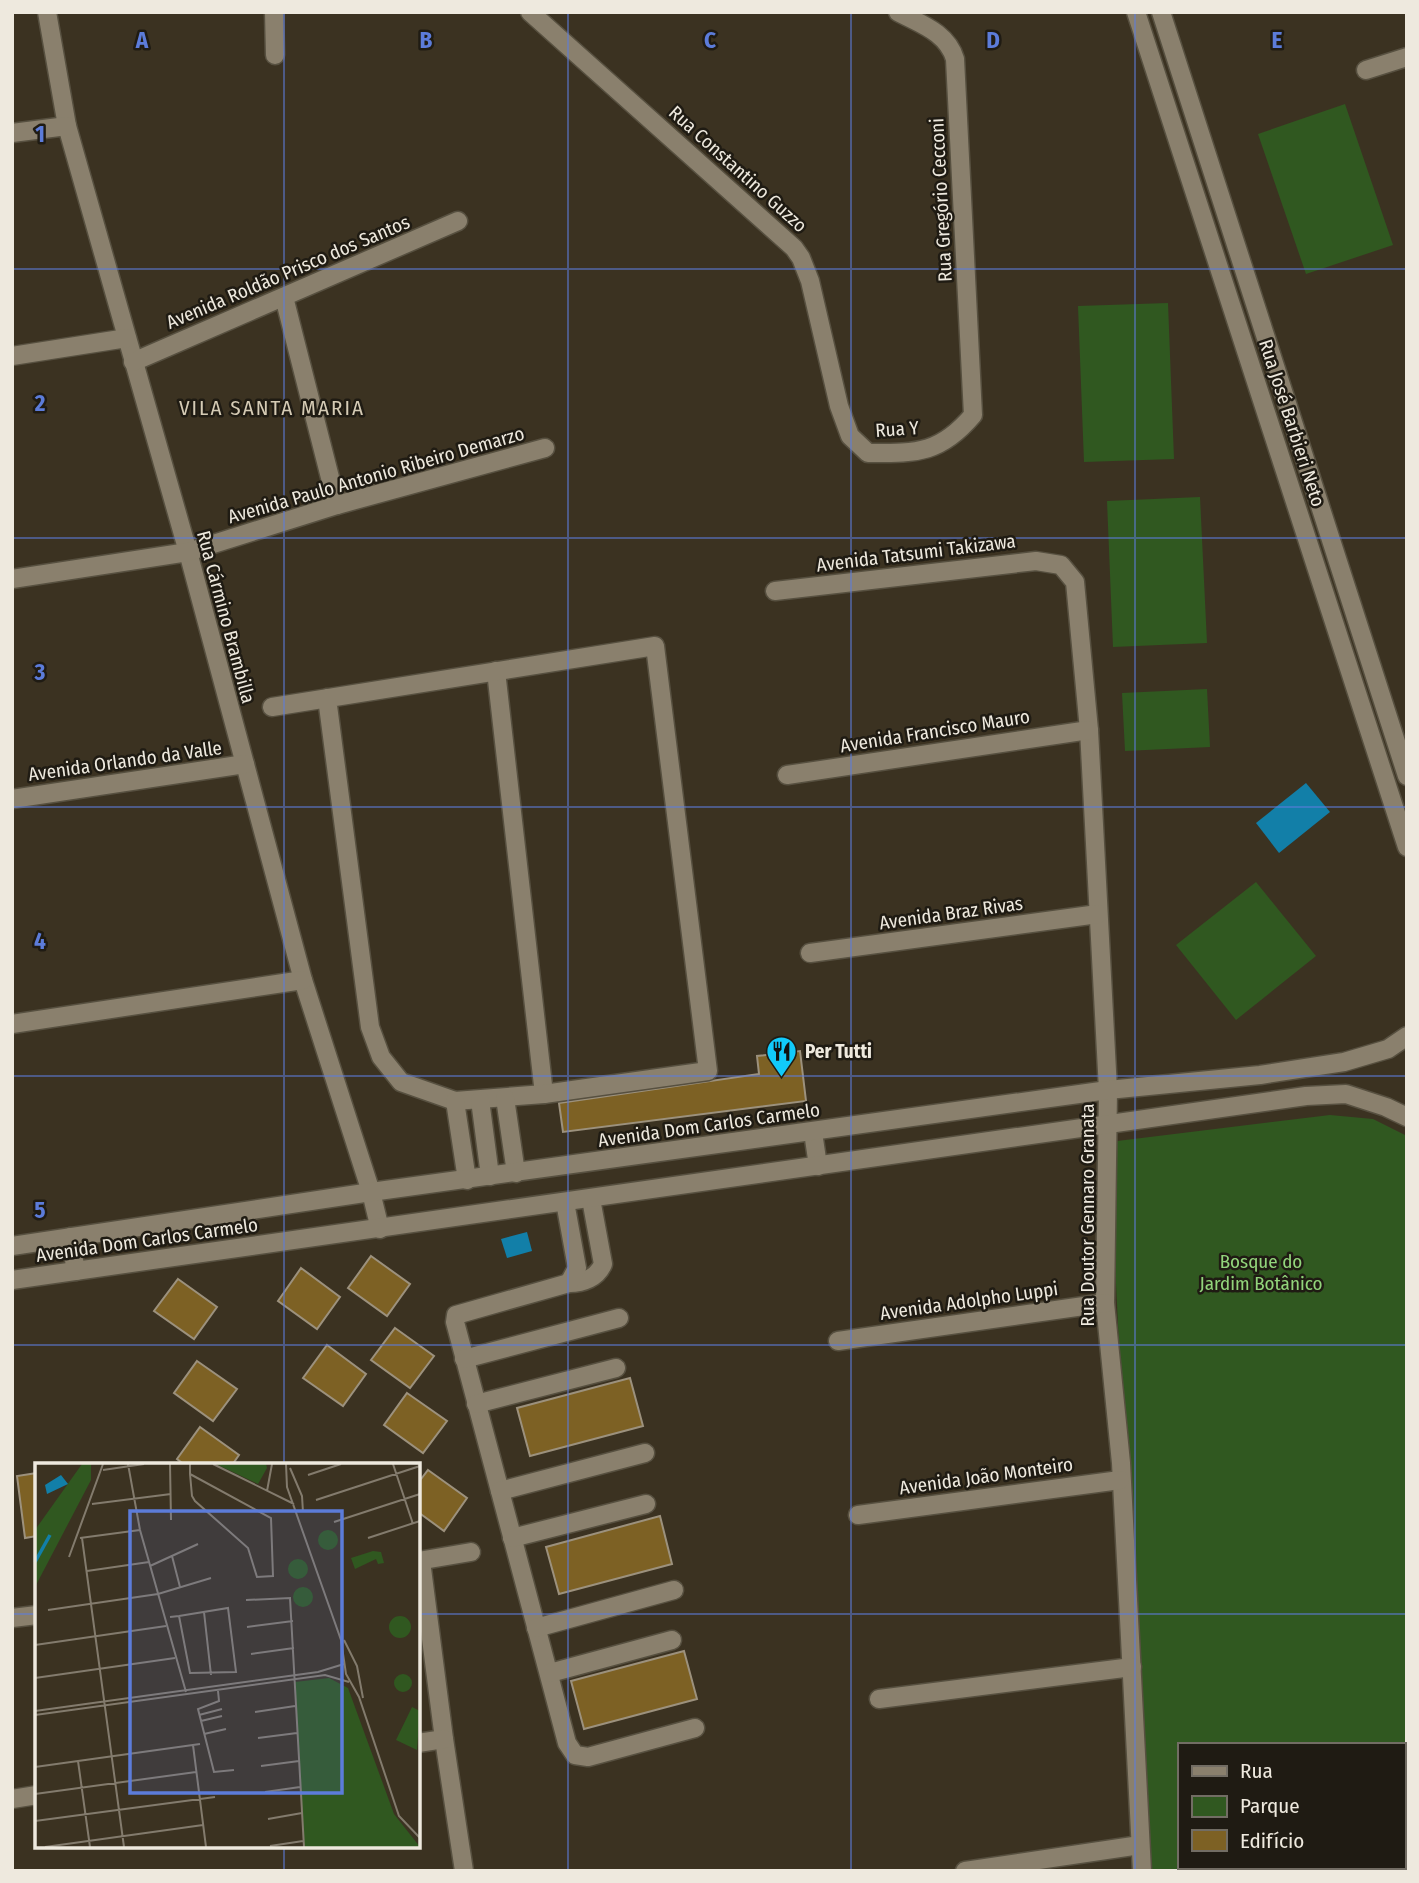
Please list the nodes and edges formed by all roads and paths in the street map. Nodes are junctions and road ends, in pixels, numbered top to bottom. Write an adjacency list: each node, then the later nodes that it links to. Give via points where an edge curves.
1 (47, 12): 10 (street, Rua Cármino Brambilla)
2 (274, 12): 7 (street)
3 (530, 12): 17 (street, Rua Constantino Guzzo, via 794,248 810,281)
4 (898, 12): 18 (street, Rua Gregório Cecconi, via 941,36 955,59)
5 (1136, 12): 33 (street, Rua José Barbieri Neto)
6 (1161, 12): 31 (street, Rua José Barbieri Neto)
7 (275, 55)
8 (1407, 57): 9 (street)
9 (1366, 70)
10 (67, 126): 11 (street); 14 (street, Rua Cármino Brambilla)
11 (12, 133)
12 (458, 221): 13 (street, Avenida Roldão Prisco dos Santos)
13 (284, 297): 16 (street, Avenida Roldão Prisco dos Santos); 20 (street)
14 (127, 338): 15 (street); 16 (street, Rua Cármino Brambilla)
15 (12, 356)
16 (134, 362): 21 (street, Rua Cármino Brambilla)
17 (839, 406): 18 (street, Rua Y, via 850,436 868,453 937,447)
18 (973, 415)
19 (545, 448): 20 (street, Avenida Paulo Antonio Ribeiro Demarzo)
20 (337, 505): 21 (street, Avenida Paulo Antonio Ribeiro Demarzo)
21 (188, 552): 23 (street, Avenida Paulo Antonio Ribeiro Demarzo); 29 (street, Rua Cármino Brambilla)
22 (1061, 565): 24 (street, Avenida Tatsumi Takizawa, via 1036,561); 28 (street, Rua Doutor Gennaro Granata, via 1075,582)
23 (12, 579)
24 (775, 591)
25 (496, 671): 26 (street); 40 (street); 40 (street, via 655,646 708,1070)
26 (327, 698): 27 (street); 43 (street, via 370,1027 381,1057 401,1082)
27 (272, 707)
28 (1090, 730): 30 (street, Avenida Francisco Mauro); 34 (street, Rua Doutor Gennaro Granata)
29 (244, 764): 32 (street, Avenida Orlando da Valle); 36 (street, Rua Cármino Brambilla)
30 (787, 775)
31 (1407, 776)
32 (12, 799)
33 (1407, 847)
34 (1098, 914): 35 (street, Avenida Braz Rivas); 39 (street, Rua Doutor Gennaro Granata)
35 (810, 953)
36 (303, 980): 37 (street); 51 (street, Rua Cármino Brambilla)
37 (12, 1024)
38 (1407, 1036): 39 (street, Avenida Dom Carlos Carmelo, via 1388,1049 1344,1062)
39 (1108, 1090): 45 (street, Rua Doutor Gennaro Granata); 46 (street, Avenida Dom Carlos Carmelo)
40 (544, 1094): 41 (street)
41 (505, 1098): 42 (street); 48 (street)
42 (480, 1100): 43 (street); 49 (street)
43 (455, 1101): 50 (street)
44 (1407, 1117): 45 (street, Avenida Dom Carlos Carmelo, via 1346,1094)
45 (1108, 1125): 47 (street, Avenida Dom Carlos Carmelo); 60 (street, Rua Doutor Gennaro Granata)
46 (813, 1132): 47 (street); 48 (street, Avenida Dom Carlos Carmelo)
47 (818, 1166): 52 (street, Avenida Dom Carlos Carmelo)
48 (516, 1173): 49 (street, Avenida Dom Carlos Carmelo)
49 (490, 1176): 50 (street, Avenida Dom Carlos Carmelo)
50 (467, 1180): 51 (street, Avenida Dom Carlos Carmelo)
51 (371, 1192): 54 (street, Rua Cármino Brambilla); 55 (street, Avenida Dom Carlos Carmelo)
52 (591, 1199): 53 (street, Avenida Dom Carlos Carmelo); 59 (street, via 603,1264 592,1277)
53 (565, 1202): 54 (street, Avenida Dom Carlos Carmelo); 59 (street, via 577,1268)
54 (380, 1229): 57 (street, Avenida Dom Carlos Carmelo)
55 (70, 1237): 56 (street, Avenida Dom Carlos Carmelo); 57 (street)
56 (12, 1246)
57 (76, 1271): 58 (street, Avenida Dom Carlos Carmelo)
58 (12, 1280)
59 (569, 1283): 63 (street, via 456,1315)
60 (1105, 1303): 62 (street, Avenida Adolpho Luppi); 67 (street, Rua Doutor Gennaro Granata)
61 (620, 1318): 63 (street)
62 (838, 1341)
63 (464, 1359): 65 (street)
64 (616, 1368): 65 (street)
65 (477, 1404): 68 (street)
66 (645, 1453): 68 (street)
67 (1120, 1480): 70 (street, Avenida João Monteiro); 79 (street, Rua Doutor Gennaro Granata)
68 (500, 1491): 71 (street)
69 (646, 1504): 71 (street)
70 (858, 1515)
71 (512, 1538): 77 (street)
72 (471, 1552): 73 (street)
73 (420, 1561): 83 (street)
74 (674, 1590): 77 (street)
75 (35, 1615): 76 (street)
76 (12, 1618)
77 (536, 1628): 80 (street)
78 (672, 1640): 80 (street)
79 (1132, 1667): 81 (street); 87 (street, Rua Doutor Gennaro Granata)
80 (550, 1673): 82 (street, via 567,1743 575,1755 588,1757)
81 (879, 1699)
82 (695, 1728)
83 (444, 1739): 84 (street); 88 (street)
84 (420, 1743)
85 (35, 1795): 86 (street)
86 (12, 1799)
87 (1140, 1845): 89 (street); 90 (street, Rua Doutor Gennaro Granata)
88 (464, 1871)
89 (965, 1871)
90 (1142, 1871)

